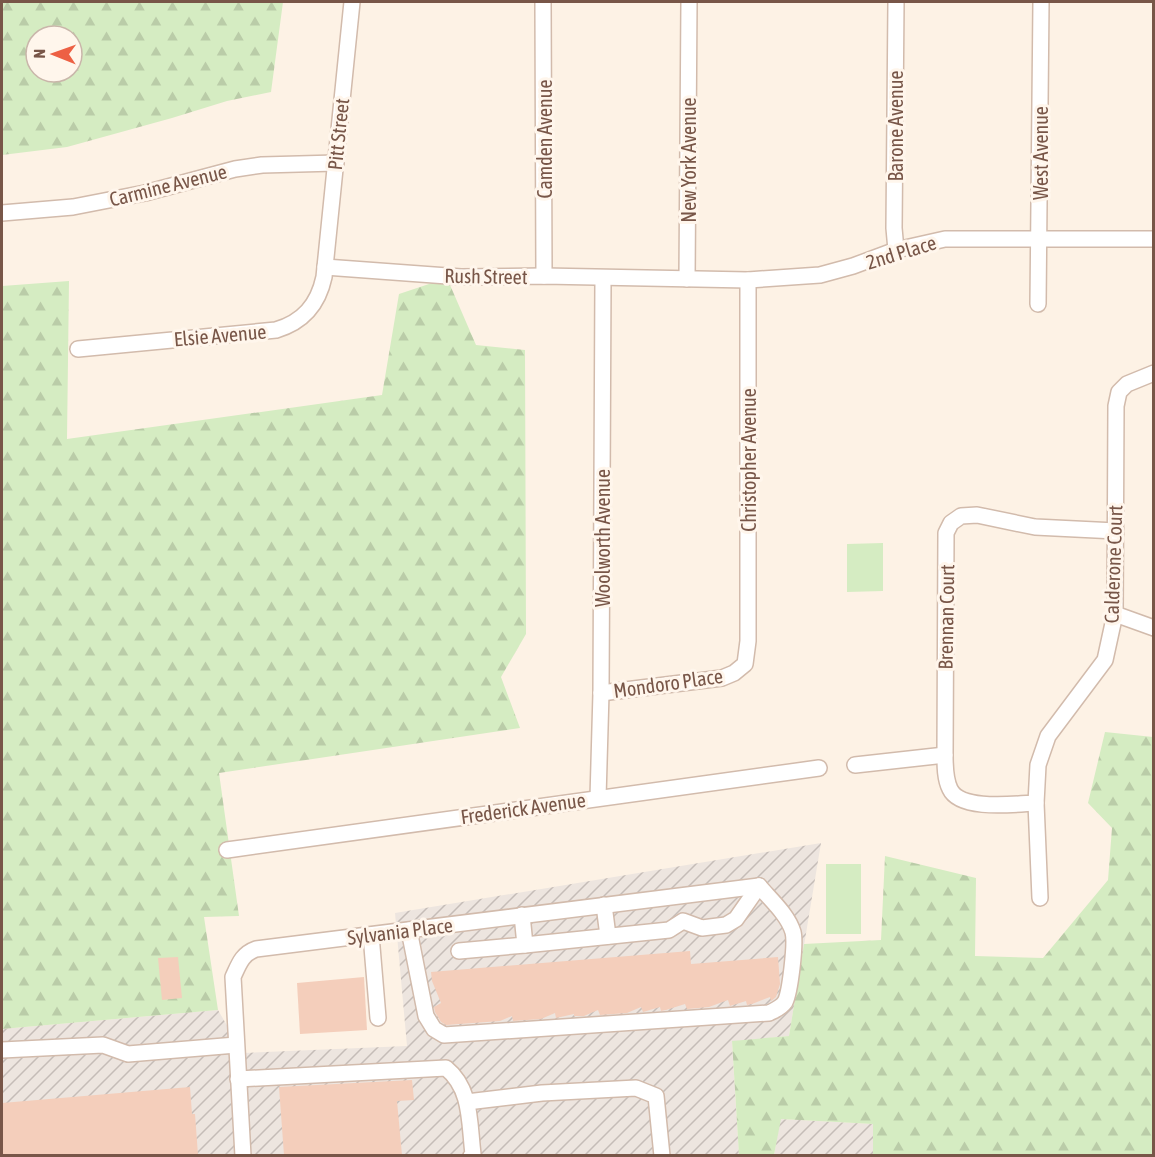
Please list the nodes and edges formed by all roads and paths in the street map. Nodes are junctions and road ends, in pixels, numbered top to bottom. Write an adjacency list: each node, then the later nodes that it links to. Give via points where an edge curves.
1 (352, 2): 6 (street, Pitt Street)
2 (543, 2): 12 (street, Camden Avenue)
3 (689, 2): 14 (street, New York Avenue)
4 (896, 2): 10 (street, Barone Avenue)
5 (1041, 2): 8 (street, West Avenue)
6 (336, 163): 7 (street, Carmine Avenue, via 235,169 73,207); 11 (street, Pitt Street)
7 (2, 213)
8 (1039, 239): 9 (street, 2nd Place); 10 (street, 2nd Place, via 945,239); 16 (street, West Avenue)
9 (1154, 239)
10 (896, 250): 15 (street, 2nd Place, via 820,274)
11 (325, 267): 12 (street, Rush Street, via 461,277); 17 (street, Elsie Avenue, via 316,301 288,326)
12 (544, 276): 13 (street, Rush Street)
13 (603, 279): 14 (street, Rush Street); 23 (street, Woolworth Avenue)
14 (687, 279): 15 (street, 2nd Place)
15 (748, 280): 22 (street, Christopher Avenue)
16 (1038, 304)
17 (78, 349)
18 (1154, 373): 19 (street, Calderone Court, via 1127,384 1119,392)
19 (1116, 531): 20 (street, Calderone Court); 24 (street, Brennan Court, via 1035,527 977,515 961,516 951,522 946,533)
20 (1115, 614): 21 (street); 28 (street, Calderone Court, via 1105,660 1043,747)
21 (1154, 628)
22 (748, 641): 23 (street, Mondoro Place, via 745,664 722,678)
23 (601, 693): 27 (street, Woolworth Avenue)
24 (945, 755): 25 (street); 28 (street, Brennan Court, via 950,790 960,799 984,804)
25 (855, 765)
26 (819, 768): 27 (street, Frederick Avenue)
27 (598, 798): 29 (street, Frederick Avenue)
28 (1036, 803): 31 (street, Calderone Court)
29 (227, 850)
30 (759, 886): 32 (street, Sylvania Place); 34 (street, via 780,909 792,931 794,949 786,1001 770,1013 444,1035 434,1029 426,1016); 36 (street, via 736,919 726,925 702,928 683,921 669,930)
31 (1040, 898)
32 (604, 905): 33 (street, Sylvania Place); 36 (street)
33 (522, 915): 34 (street, Sylvania Place); 37 (street)
34 (409, 930): 35 (street, Sylvania Place)
35 (371, 935): 39 (street); 40 (street, Sylvania Place, via 247,952 233,977)
36 (608, 936): 37 (street)
37 (525, 945): 38 (street)
38 (459, 951)
39 (378, 1018)
40 (236, 1045): 41 (street, via 128,1054 103,1045); 42 (street, Sylvania Place)
41 (2, 1050)
42 (238, 1079): 43 (street, via 446,1068 457,1077); 44 (street, Sylvania Place)
43 (467, 1102): 45 (street); 46 (street, via 636,1088 656,1096)
44 (243, 1155)
45 (471, 1155)
46 (662, 1155)

